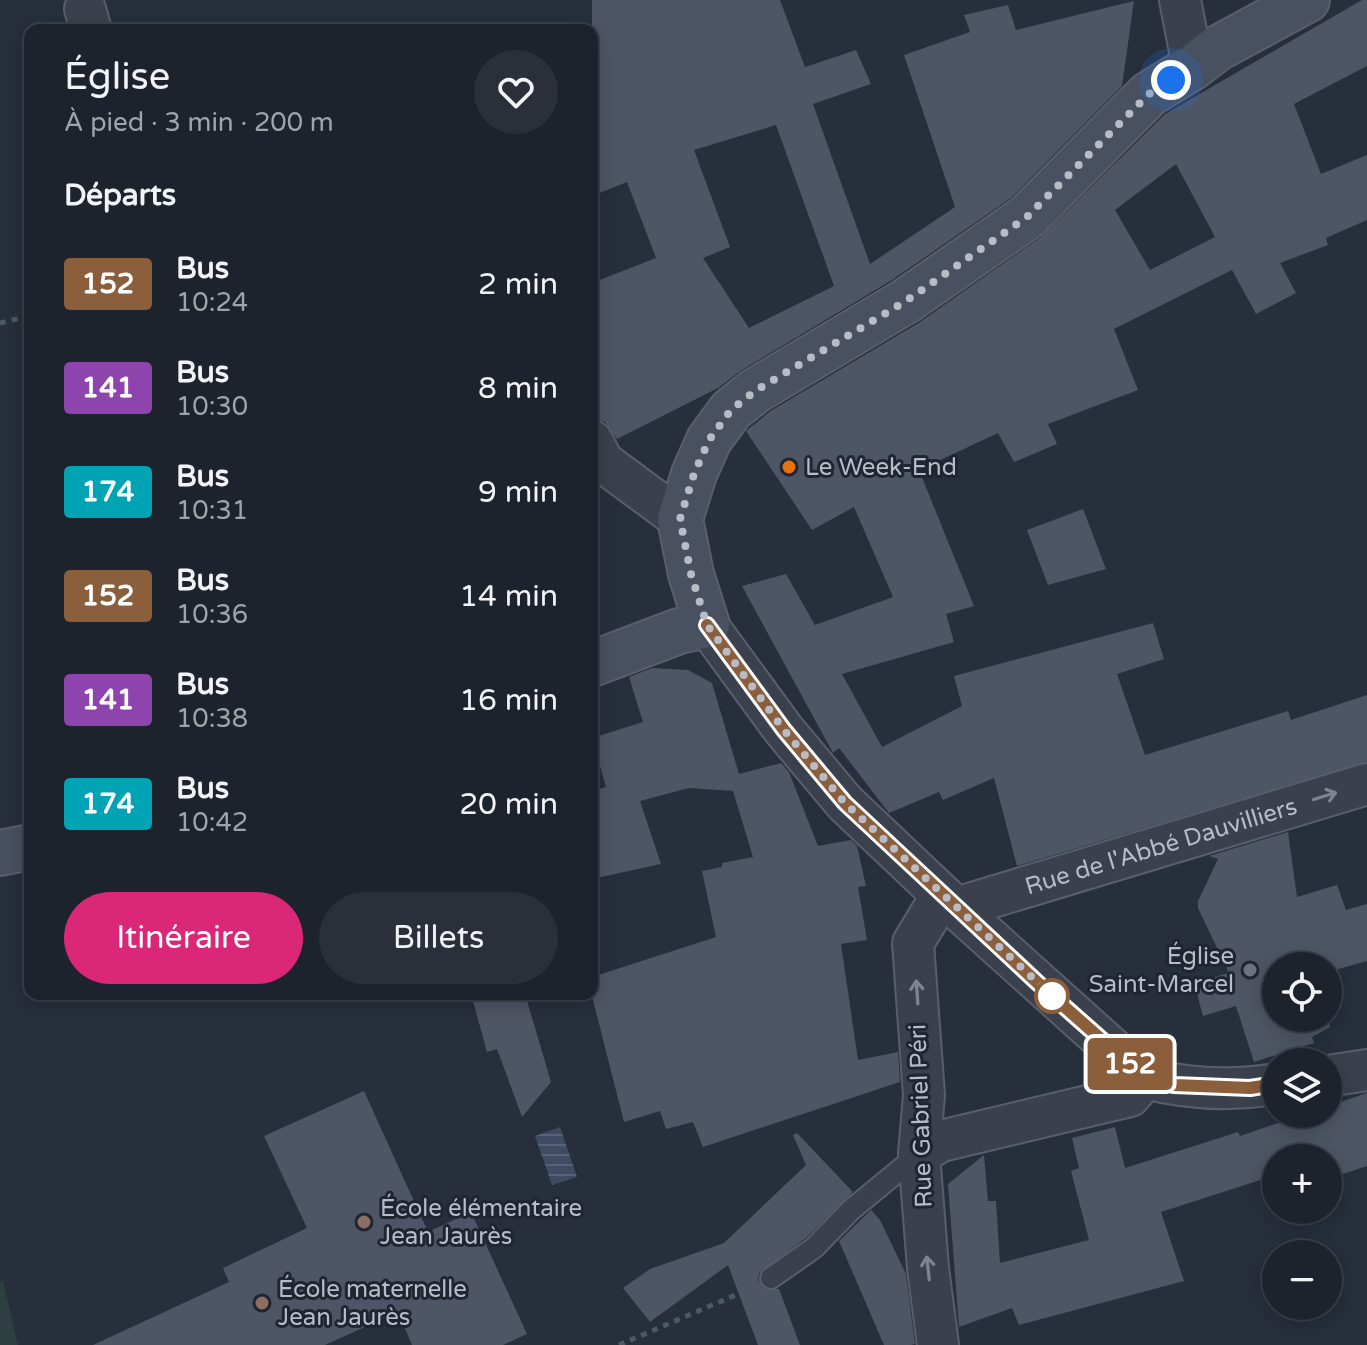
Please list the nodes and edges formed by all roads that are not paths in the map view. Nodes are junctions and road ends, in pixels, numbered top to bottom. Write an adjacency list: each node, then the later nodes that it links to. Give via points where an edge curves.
1 (1180, 0): 3 (street)
2 (1307, 0): 3 (street)
3 (1193, 67): 5 (street, via 1149,94 1027,217 906,301 731,410 709,440)
4 (598, 452): 5 (street, via 603,462)
5 (680, 519): 6 (street)
6 (707, 625): 7 (street); 11 (street, via 845,803)
7 (598, 662)
8 (1367, 784): 11 (street, Rue de l'Abbé Dauvilliers, one-way to 8)
9 (24, 848): 10 (street)
10 (0, 853)
11 (949, 901): 14 (street); 16 (street, Rue Gabriel Péri, one-way to 11, via 924,1095 913,943)
12 (1367, 1070): 13 (street)
13 (1342, 1074)
14 (1145, 1078): 15 (street, via 1174,1085); 16 (street, via 1130,1096 941,1141)
15 (1262, 1086)
16 (919, 1154): 17 (lane, via 814,1248); 18 (street, Rue Gabriel Péri, one-way to 16)
17 (771, 1278)
18 (938, 1345)

